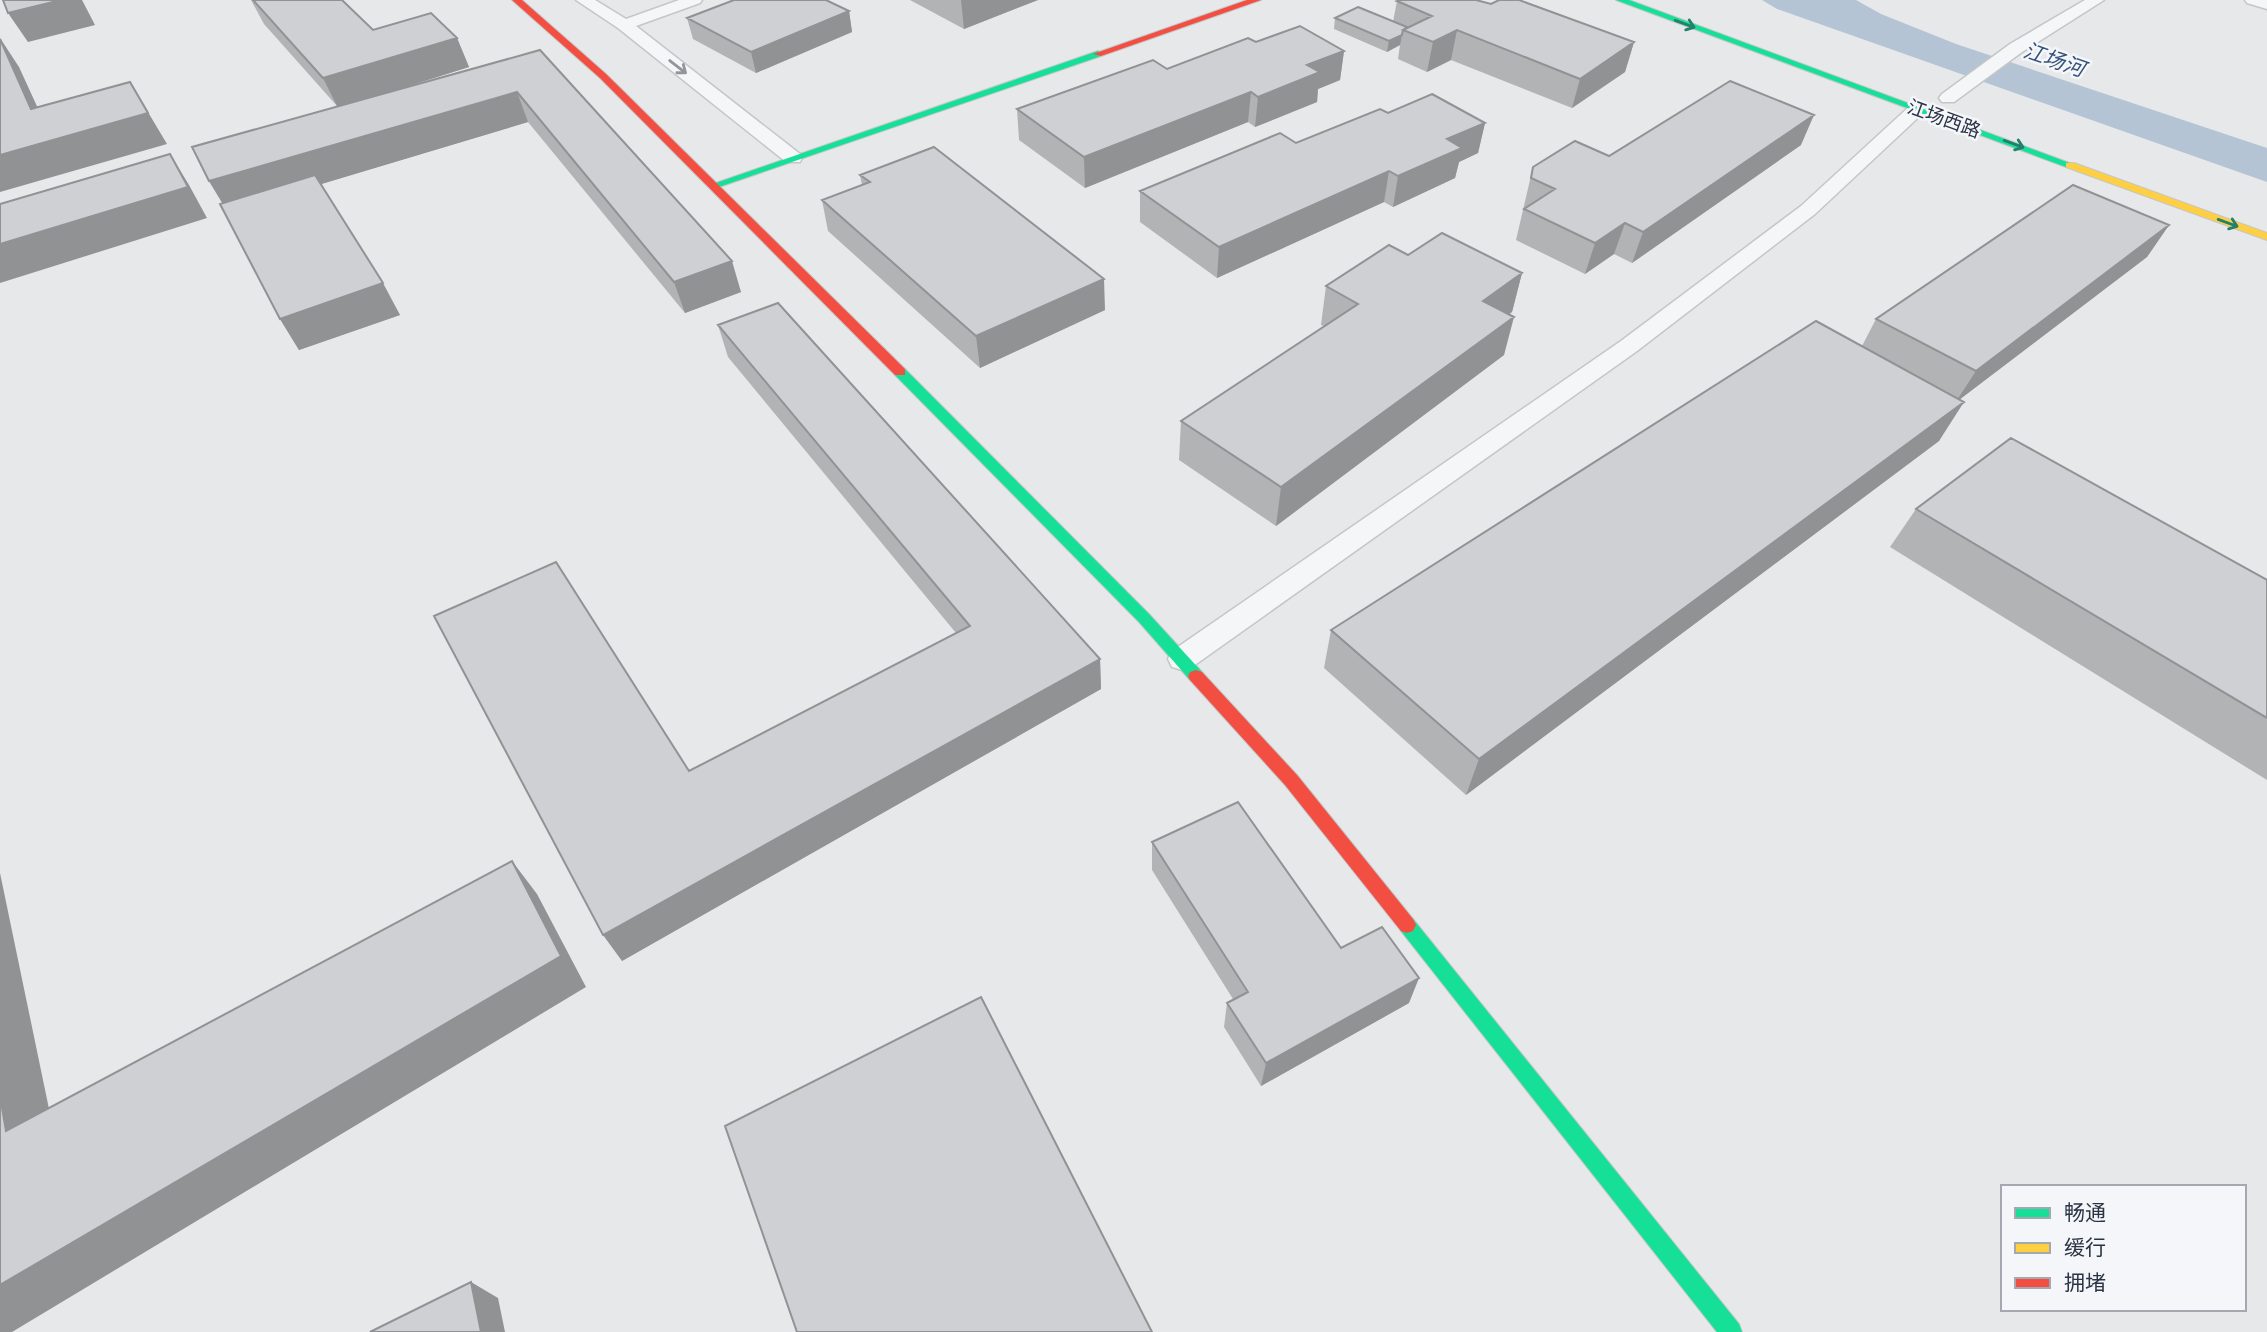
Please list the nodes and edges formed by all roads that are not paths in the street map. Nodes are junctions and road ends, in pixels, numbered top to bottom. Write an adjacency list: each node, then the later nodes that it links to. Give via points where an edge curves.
1 (517, 0): 13 (street)
2 (584, 0): 9 (lane)
3 (694, 0): 9 (lane)
4 (1256, 0): 12 (street)
5 (1621, 0): 11 (street, 江场西路, one-way to 11)
6 (2096, 0): 10 (lane)
7 (2253, 0): 8 (lane)
8 (2267, 4)
9 (624, 24): 12 (lane, one-way to 12)
10 (1948, 98)
11 (1917, 109): 14 (street, 江场西路, one-way to 14); 15 (lane, via 1808,211 1629,346)
12 (793, 158): 13 (street)
13 (715, 185): 15 (street)
14 (2267, 237)
15 (1181, 659): 16 (street, via 1291,780)
16 (1731, 1332)

